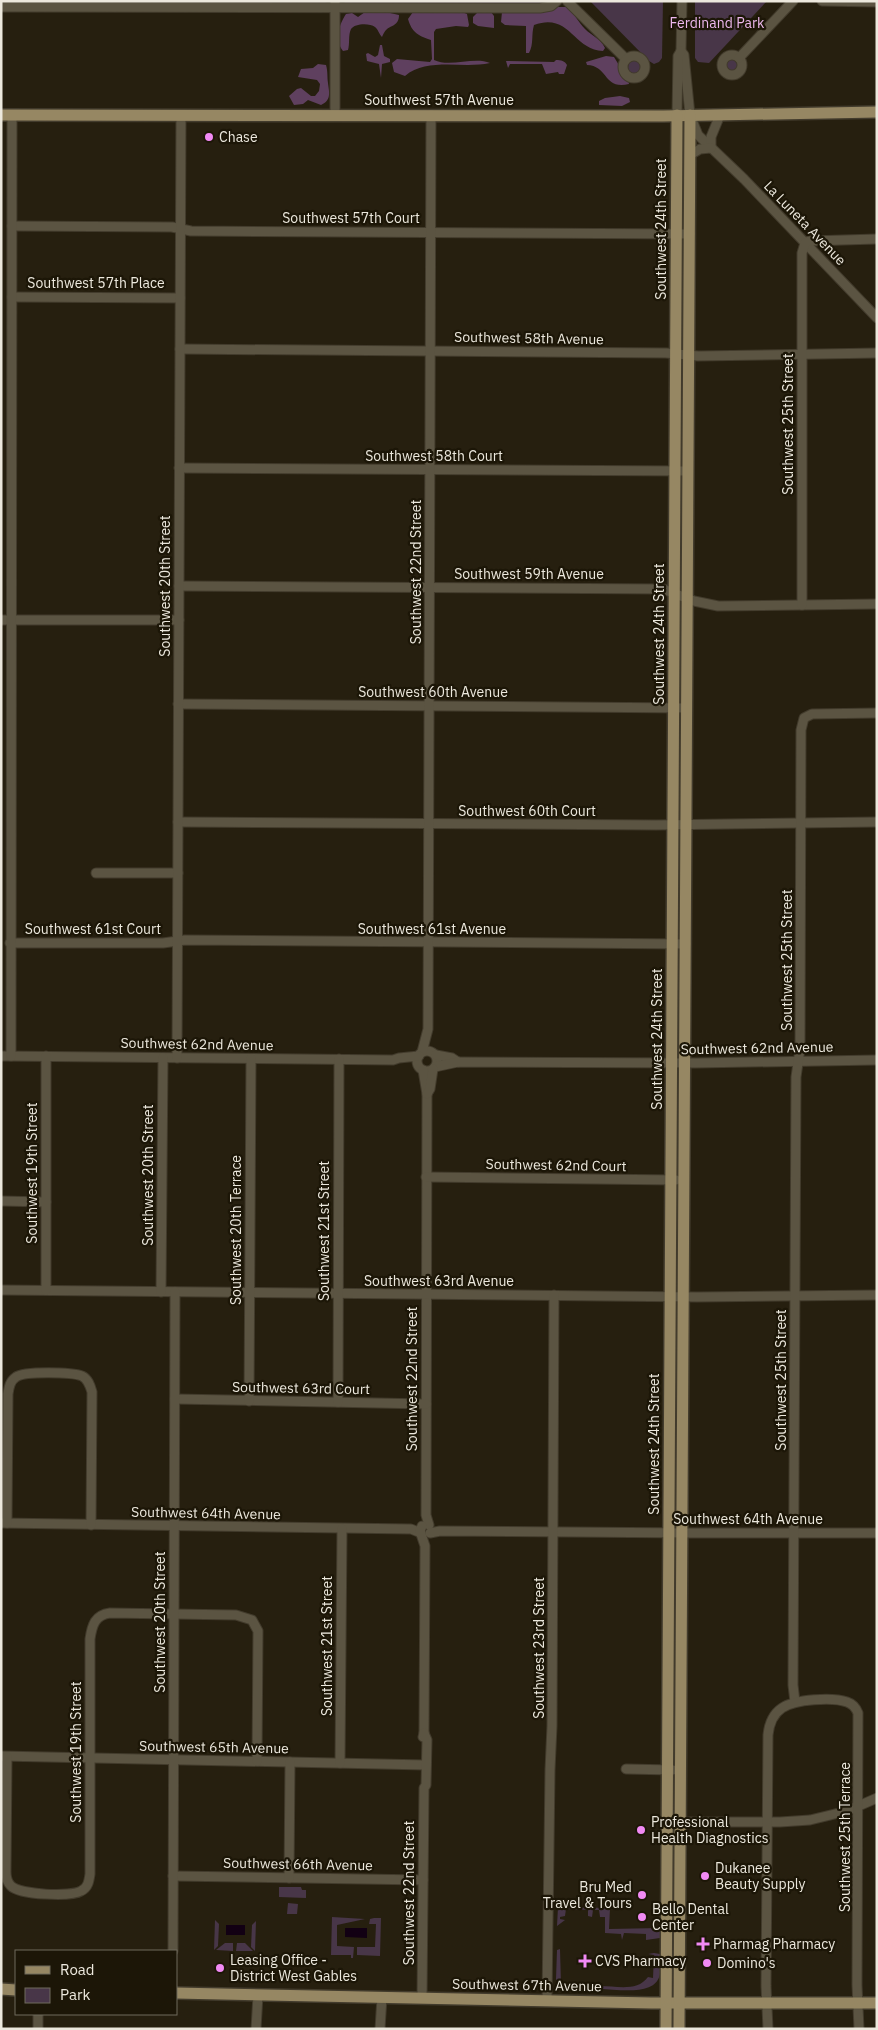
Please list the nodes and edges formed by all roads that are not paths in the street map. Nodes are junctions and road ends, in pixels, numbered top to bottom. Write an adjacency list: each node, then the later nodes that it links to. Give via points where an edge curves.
1 (557, 1): 7 (street, via 540,8)
2 (567, 1): 11 (street)
3 (682, 1): 9 (street, Southwest 24th Street)
4 (793, 1): 10 (street)
5 (822, 1): 6 (street)
6 (877, 2)
7 (335, 4): 8 (street); 16 (street)
8 (1, 7)
9 (681, 51): 17 (street, Southwest 24th Street, via 678,56); 18 (street, Southwest 24th Street)
10 (739, 58)
11 (626, 59)
12 (877, 112): 19 (main road, Southwest 57th Avenue)
13 (7, 114): 15 (main road, Southwest 57th Avenue); 22 (street)
14 (431, 114): 16 (main road, Southwest 57th Avenue); 17 (main road, Southwest 57th Avenue); 24 (street, Southwest 22nd Street)
15 (181, 115): 16 (main road, Southwest 57th Avenue); 23 (street, Southwest 20th Street)
16 (335, 115)
17 (677, 115): 18 (main road, Southwest 57th Avenue); 25 (main road, Southwest 24th Street)
18 (690, 115): 19 (main road, Southwest 57th Avenue); 20 (street, La Luneta Avenue, via 698,135); 21 (main road, Southwest 24th Street)
19 (720, 115): 20 (street, via 711,136)
20 (711, 148): 21 (street, via 700,149); 28 (street, La Luneta Avenue)
21 (690, 155): 26 (main road, Southwest 24th Street)
22 (12, 226): 23 (street, Southwest 57th Court); 29 (street)
23 (181, 229): 24 (street, Southwest 57th Court); 30 (street, Southwest 20th Street)
24 (431, 232): 25 (street, Southwest 57th Court); 33 (street, Southwest 22nd Street)
25 (676, 233): 26 (street, Southwest 57th Court); 35 (main road, Southwest 24th Street)
26 (690, 234): 37 (main road, Southwest 24th Street)
27 (877, 239): 28 (street, via 813,240)
28 (805, 243): 31 (street, La Luneta Avenue); 36 (street, Southwest 25th Street, via 801,262)
29 (12, 296): 30 (street, Southwest 57th Place); 49 (street)
30 (180, 298): 32 (street, Southwest 20th Street)
31 (877, 318)
32 (180, 349): 33 (street, Southwest 58th Avenue); 38 (street, Southwest 20th Street)
33 (431, 351): 35 (street, Southwest 58th Avenue); 39 (street, Southwest 22nd Street)
34 (877, 353): 36 (street, Southwest 58th Avenue)
35 (675, 354): 37 (street, Southwest 58th Avenue); 40 (main road, Southwest 24th Street)
36 (802, 355): 37 (street, Southwest 58th Avenue); 47 (street, Southwest 25th Street)
37 (689, 356): 41 (main road, Southwest 24th Street)
38 (179, 468): 39 (street, Southwest 58th Court); 42 (street, Southwest 20th Street)
39 (430, 469): 40 (street, Southwest 58th Court); 43 (street, Southwest 22nd Street)
40 (675, 471): 41 (street, Southwest 58th Court); 44 (main road, Southwest 24th Street)
41 (688, 471): 45 (main road, Southwest 24th Street)
42 (179, 586): 43 (street, Southwest 59th Avenue); 50 (street, Southwest 20th Street)
43 (429, 587): 44 (street, Southwest 59th Avenue, via 663,589); 52 (street, Southwest 22nd Street)
44 (675, 594): 45 (street, Southwest 59th Avenue); 53 (main road, Southwest 24th Street)
45 (687, 598): 47 (street, Southwest 59th Avenue, via 718,606); 54 (main road, Southwest 24th Street)
46 (877, 604): 47 (street, Southwest 59th Avenue)
47 (802, 605)
48 (1, 620): 49 (street)
49 (12, 620): 50 (street); 60 (street)
50 (179, 620): 51 (street, Southwest 20th Street)
51 (178, 704): 52 (street, Southwest 60th Avenue); 56 (street, Southwest 20th Street)
52 (429, 706): 53 (street, Southwest 60th Avenue); 61 (street, Southwest 22nd Street)
53 (674, 707): 54 (street, Southwest 60th Avenue); 62 (main road, Southwest 24th Street)
54 (687, 708): 63 (main road, Southwest 24th Street)
55 (877, 713): 58 (street, Southwest 25th Street, via 816,713 804,718 801,730)
56 (178, 822): 61 (street, Southwest 60th Court); 65 (street, Southwest 20th Street)
57 (877, 822): 58 (street, Southwest 60th Court)
58 (801, 823): 63 (street, Southwest 60th Court); 83 (street, Southwest 25th Street)
59 (1, 824): 60 (street)
60 (11, 824): 68 (street)
61 (428, 824): 62 (street, Southwest 60th Court); 67 (street, Southwest 22nd Street)
62 (673, 825): 63 (street, Southwest 60th Court); 69 (main road, Southwest 24th Street)
63 (686, 825): 70 (main road, Southwest 24th Street)
64 (96, 873): 65 (street)
65 (178, 873): 66 (street, Southwest 20th Street)
66 (177, 941): 67 (street, Southwest 61st Avenue); 68 (street, Southwest 61st Court); 77 (street, Southwest 20th Street)
67 (428, 942): 69 (street, Southwest 61st Avenue); 71 (street, Southwest 22nd Street)
68 (10, 943): 74 (street)
69 (672, 944): 70 (street, Southwest 61st Avenue); 84 (main road, Southwest 24th Street)
70 (686, 944): 85 (main road, Southwest 24th Street)
71 (428, 1029): 72 (street, Southwest 22nd Street); 73 (street, Southwest 22nd Street)
72 (420, 1054): 73 (street, via 428,1051); 80 (street, Southwest 62nd Avenue); 86 (street, via 417,1061)
73 (434, 1054): 82 (street, Southwest 62nd Avenue); 87 (street, via 437,1062)
74 (6, 1056): 75 (street, Southwest 62nd Avenue)
75 (46, 1056): 76 (street, Southwest 62nd Avenue); 93 (street, Southwest 19th Street)
76 (163, 1058): 77 (street, Southwest 62nd Avenue); 96 (street, Southwest 20th Street)
77 (177, 1058): 78 (street, Southwest 62nd Avenue)
78 (251, 1059): 79 (street, Southwest 62nd Avenue); 98 (street, Southwest 20th Terrace)
79 (339, 1059): 80 (street, Southwest 62nd Avenue); 99 (street, Southwest 21st Street)
80 (393, 1060): 86 (street, Southwest 62nd Avenue)
81 (877, 1060): 83 (street, Southwest 62nd Avenue)
82 (458, 1062): 84 (street, Southwest 62nd Avenue); 87 (street, Southwest 62nd Avenue)
83 (798, 1062): 85 (street, Southwest 62nd Avenue); 105 (street, Southwest 25th Street)
84 (672, 1063): 85 (street, Southwest 62nd Avenue); 90 (main road, Southwest 24th Street)
85 (685, 1063): 91 (main road, Southwest 24th Street)
86 (421, 1068): 87 (street, via 429,1071); 88 (street, Southwest 22nd Street)
87 (434, 1068): 88 (street, Southwest 22nd Street)
88 (427, 1094): 89 (street, Southwest 22nd Street)
89 (426, 1177): 90 (street, Southwest 62nd Court); 100 (street, Southwest 22nd Street)
90 (671, 1180): 91 (street, Southwest 62nd Court); 103 (main road, Southwest 24th Street)
91 (685, 1180): 104 (main road, Southwest 24th Street)
92 (1, 1201): 93 (street)
93 (46, 1202): 95 (street, Southwest 19th Street)
94 (1, 1290): 95 (street, Southwest 63rd Avenue)
95 (46, 1290): 96 (street, Southwest 63rd Avenue)
96 (161, 1292): 97 (street, Southwest 63rd Avenue)
97 (175, 1292): 98 (street, Southwest 63rd Avenue); 106 (street, Southwest 20th Street)
98 (250, 1293): 99 (street, Southwest 63rd Avenue); 107 (street, Southwest 20th Terrace)
99 (338, 1294): 100 (street, Southwest 63rd Avenue); 108 (street, Southwest 21st Street)
100 (426, 1294): 101 (street, Southwest 63rd Avenue); 109 (street, Southwest 22nd Street)
101 (554, 1295): 103 (street, Southwest 63rd Avenue); 115 (street, Southwest 23rd Street)
102 (877, 1295): 105 (street, Southwest 63rd Avenue)
103 (670, 1296): 104 (street, Southwest 63rd Avenue); 117 (main road, Southwest 24th Street)
104 (684, 1297): 105 (street, Southwest 63rd Avenue); 118 (main road, Southwest 24th Street)
105 (795, 1297): 119 (street, Southwest 25th Street)
106 (175, 1399): 107 (street, Southwest 63rd Court); 112 (street, Southwest 20th Street)
107 (249, 1401): 108 (street, Southwest 63rd Court)
108 (338, 1402): 109 (street, Southwest 63rd Court)
109 (426, 1404): 114 (street, Southwest 22nd Street)
110 (4, 1523): 111 (street, Southwest 64th Avenue); 111 (street, via 8,1394 14,1378 28,1373 70,1374 80,1376 90,1385)
111 (91, 1525): 112 (street, Southwest 64th Avenue)
112 (174, 1526): 113 (street, Southwest 64th Avenue); 120 (street, Southwest 20th Street)
113 (342, 1529): 114 (street, Southwest 64th Avenue); 127 (street, Southwest 21st Street)
114 (426, 1530): 115 (street, Southwest 64th Avenue); 128 (street, Southwest 22nd Street)
115 (553, 1531): 117 (street, Southwest 64th Avenue); 147 (street, Southwest 23rd Street)
116 (877, 1532): 119 (street, Southwest 64th Avenue)
117 (669, 1533): 118 (street, Southwest 64th Avenue); 130 (main road, Southwest 24th Street)
118 (683, 1533): 119 (street, Southwest 64th Avenue); 131 (main road, Southwest 24th Street)
119 (794, 1533): 121 (street, Southwest 25th Street)
120 (174, 1614): 123 (street, Southwest 19th Street, via 110,1613 97,1618 90,1639); 124 (street, Southwest 20th Street); 125 (street, via 236,1615 252,1620 256,1626)
121 (795, 1702): 133 (street, Southwest 25th Terrace, via 842,1701 856,1708); 136 (street, via 779,1711 768,1730)
122 (4, 1757): 123 (street, Southwest 65th Avenue); 123 (street, Southwest 19th Street, via 6,1872 10,1885 24,1892 68,1894 86,1887 90,1873)
123 (90, 1758): 124 (street, Southwest 65th Avenue)
124 (173, 1760): 125 (street, Southwest 65th Avenue); 137 (street, Southwest 20th Street)
125 (257, 1761): 126 (street, Southwest 65th Avenue)
126 (290, 1762): 127 (street, Southwest 65th Avenue); 138 (street)
127 (340, 1763): 128 (street, Southwest 65th Avenue)
128 (424, 1764): 139 (street, Southwest 22nd Street, via 420,1785 424,1788)
129 (626, 1769): 130 (street)
130 (667, 1770): 131 (street); 134 (main road, Southwest 24th Street)
131 (682, 1770): 135 (main road, Southwest 24th Street)
132 (877, 1798): 133 (street)
133 (859, 1806): 136 (street, via 815,1819); 151 (street, Southwest 25th Terrace)
134 (667, 1822): 135 (street); 148 (main road, Southwest 24th Street)
135 (681, 1822): 136 (street); 149 (main road, Southwest 24th Street)
136 (767, 1822): 150 (street)
137 (173, 1876): 138 (street, Southwest 66th Avenue); 140 (street, Southwest 20th Street)
138 (289, 1878): 139 (street, Southwest 66th Avenue)
139 (423, 1880): 146 (street, Southwest 22nd Street)
140 (172, 1950)
141 (1, 1989): 142 (main road)
142 (15, 1990)
143 (178, 1993): 144 (main road, Southwest 67th Avenue)
144 (258, 1995): 145 (main road, Southwest 67th Avenue); 155 (street)
145 (382, 1997): 146 (main road, Southwest 67th Avenue); 156 (street)
146 (422, 1998): 147 (main road, Southwest 67th Avenue)
147 (547, 2001): 148 (main road, Southwest 67th Avenue)
148 (667, 2003): 149 (main road, Southwest 67th Avenue); 157 (main road, Southwest 24th Street)
149 (680, 2003): 150 (main road, Southwest 67th Avenue); 158 (main road, Southwest 24th Street)
150 (767, 2003): 151 (main road, Southwest 67th Avenue); 159 (street)
151 (859, 2003): 152 (main road, Southwest 67th Avenue); 160 (street, Southwest 25th Terrace)
152 (877, 2003)
153 (38, 2015): 154 (street)
154 (38, 2029)
155 (256, 2029)
156 (380, 2029)
157 (666, 2029)
158 (679, 2029)
159 (768, 2029)
160 (860, 2029)

